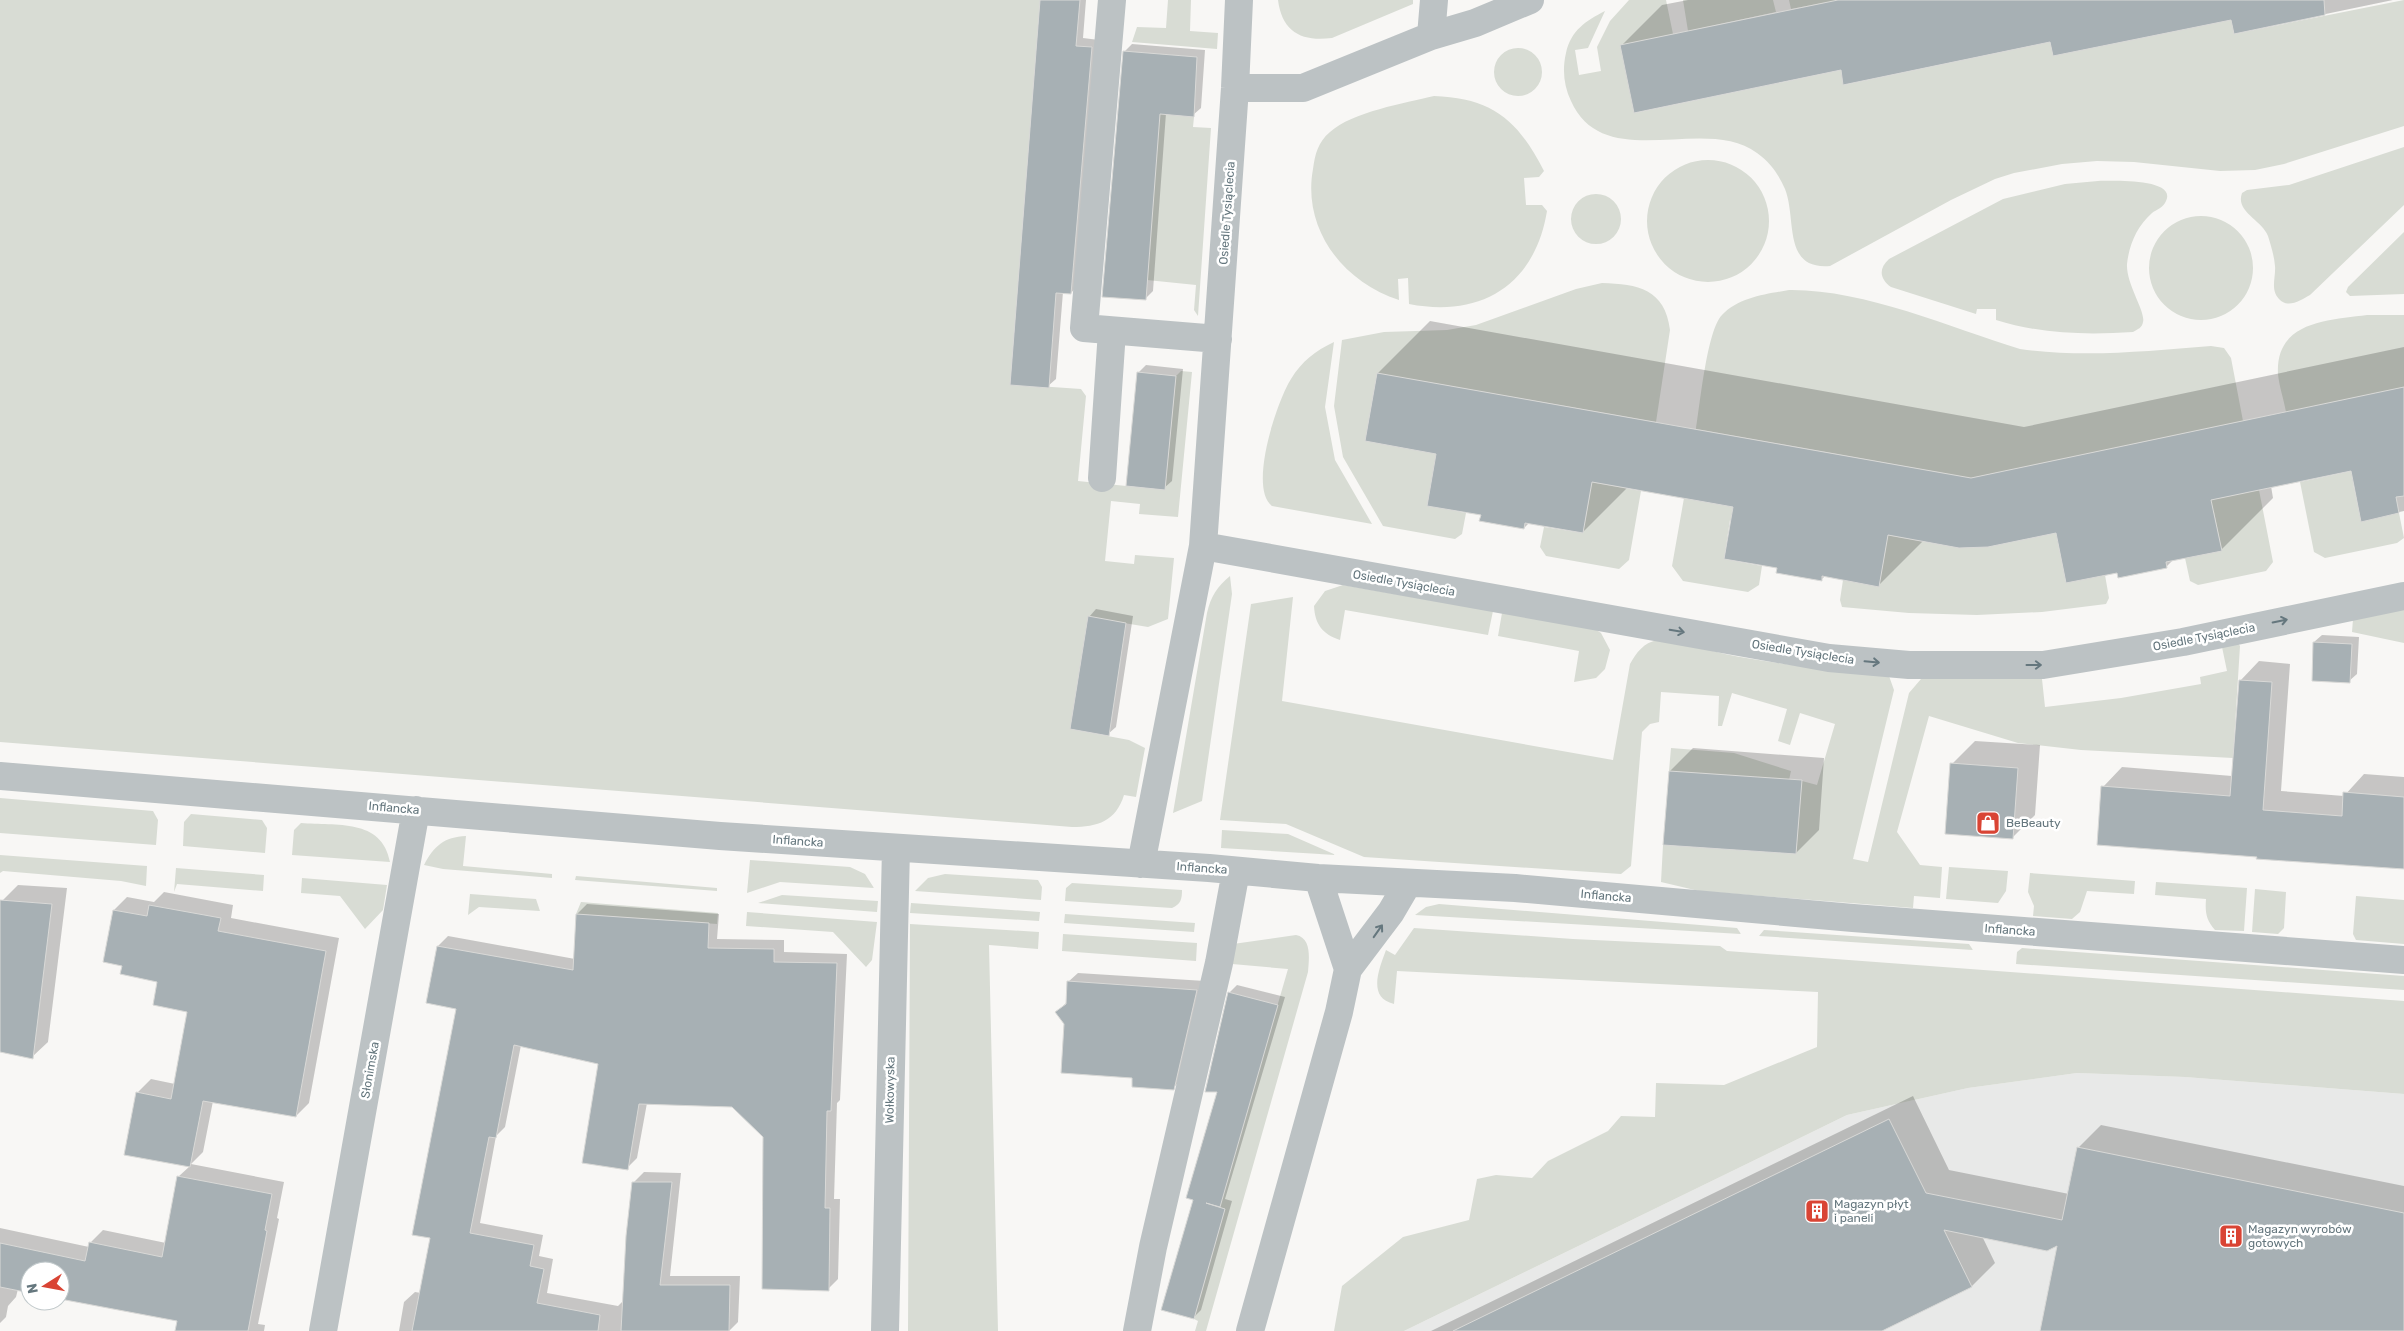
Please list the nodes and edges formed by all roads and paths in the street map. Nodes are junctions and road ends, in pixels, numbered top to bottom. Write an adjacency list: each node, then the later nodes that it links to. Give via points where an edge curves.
1 (1112, 0): 7 (street, via 1084,328)
2 (1239, 0): 6 (street, Osiedle Tysiąclecia)
3 (1434, 0): 5 (street)
4 (1530, 0): 5 (street)
5 (1431, 36): 6 (street, via 1302,88)
6 (1236, 88): 8 (street, Osiedle Tysiąclecia)
7 (1112, 331): 8 (street); 9 (street)
8 (1218, 339): 10 (street, Osiedle Tysiąclecia)
9 (1102, 478)
10 (1203, 546): 11 (street, Osiedle Tysiąclecia, one-way to 11, via 1829,658 1909,665 2043,665 2183,642); 15 (street, Osiedle Tysiąclecia)
11 (2404, 596)
12 (0, 776): 13 (street, Inflancka)
13 (416, 810): 14 (street, Inflancka); 21 (street, Słonimska)
14 (896, 848): 15 (street, Inflancka); 22 (street, Wołkowyska)
15 (1141, 864): 16 (street, Inflancka)
16 (1236, 871): 17 (street, Inflancka); 23 (street, via 1219,963 1155,1238)
17 (1318, 878): 18 (street, Inflancka); 20 (street)
18 (1408, 883): 19 (street, Inflancka, via 1515,888 1852,918); 20 (street, one-way to 18, via 1391,912)
19 (2404, 960)
20 (1348, 969): 24 (street, via 1339,1012)
21 (323, 1331)
22 (885, 1331)
23 (1137, 1331)
24 (1250, 1331)

